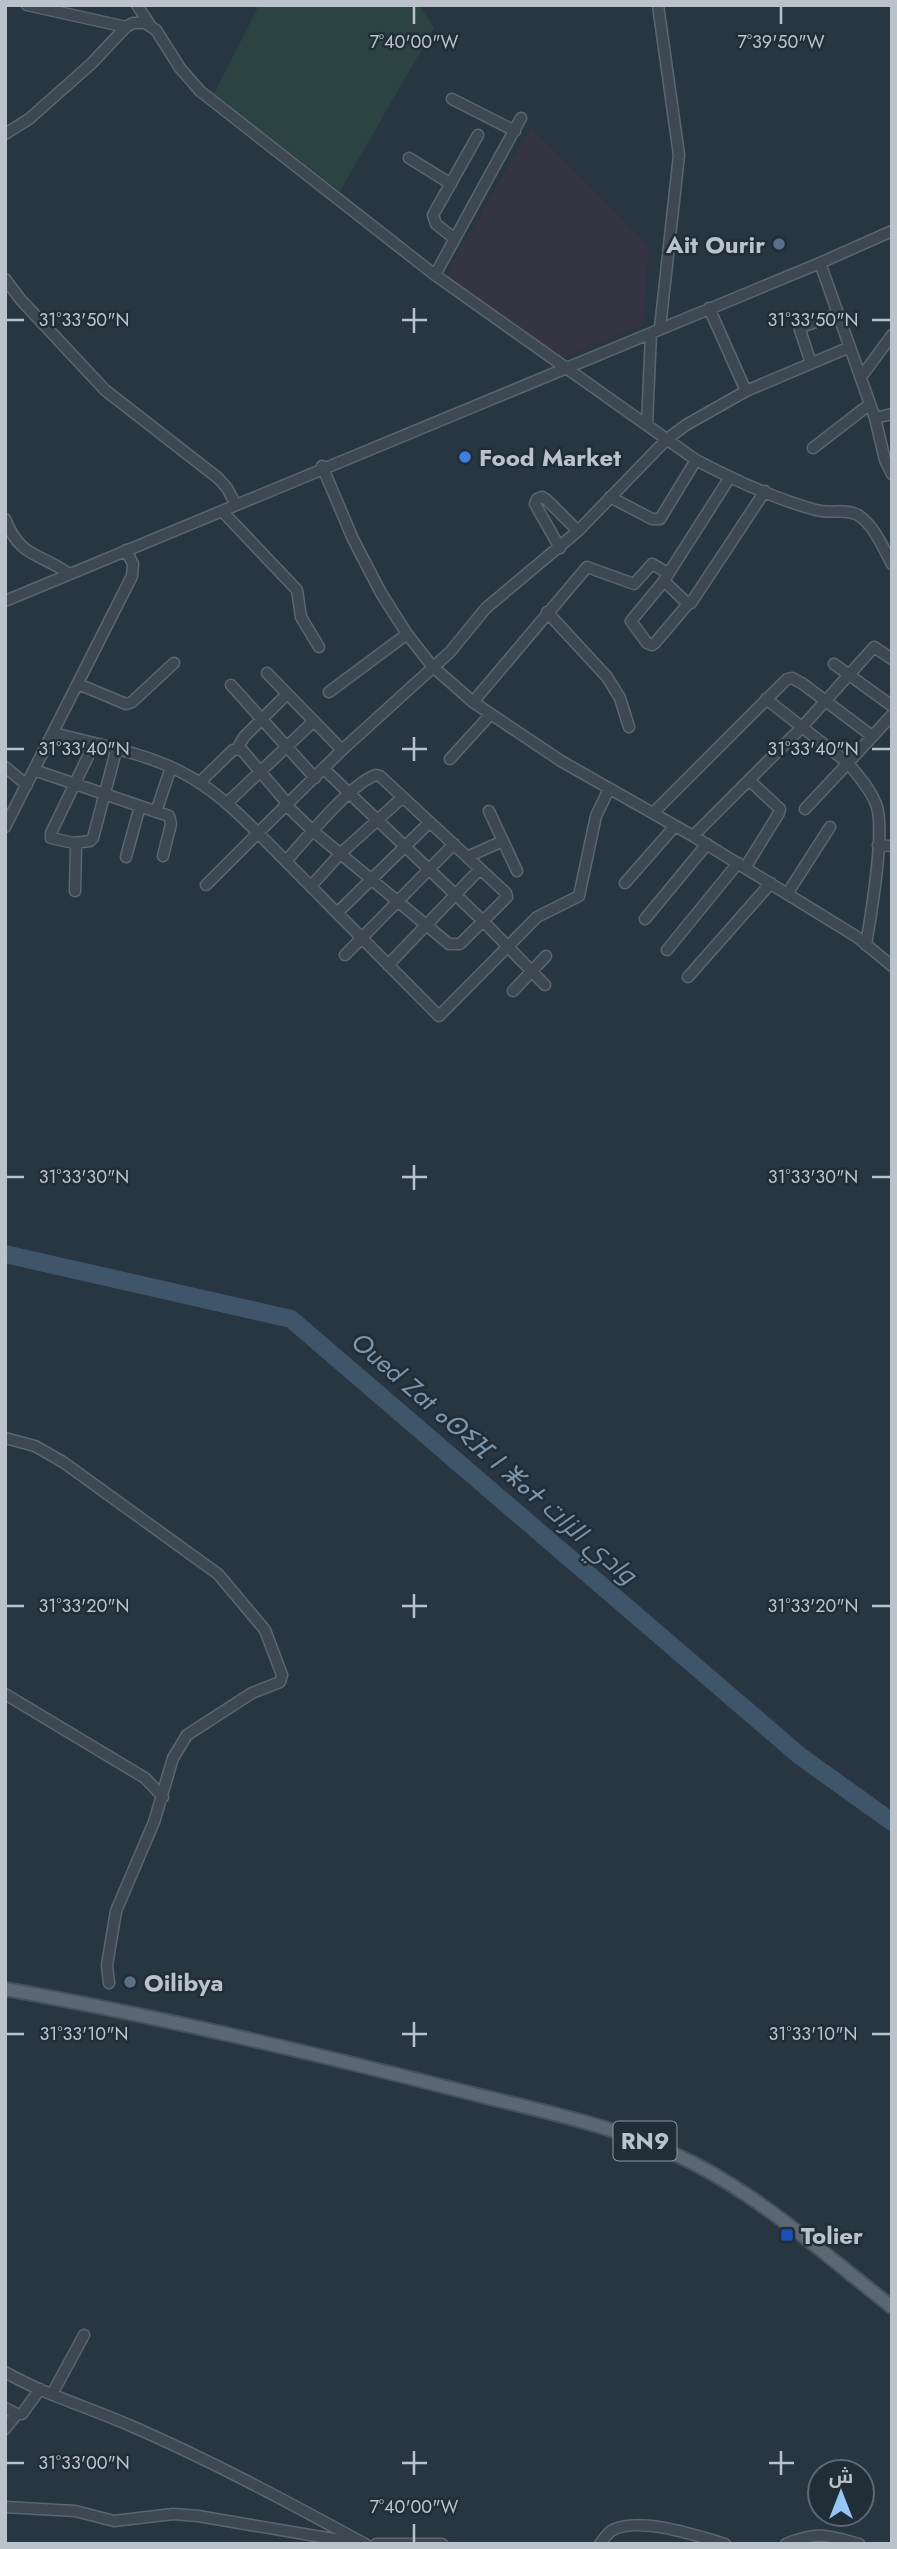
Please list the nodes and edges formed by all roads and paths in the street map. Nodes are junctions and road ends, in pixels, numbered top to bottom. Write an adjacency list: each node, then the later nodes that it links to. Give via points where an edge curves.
1 (27, 5): 5 (street)
2 (137, 5): 4 (street)
3 (658, 5): 20 (street, via 679,155)
4 (150, 25): 5 (street, via 138,22); 16 (street, via 200,91)
5 (126, 27): 9 (street, via 29,119)
6 (452, 99): 8 (street)
7 (521, 118): 8 (street)
8 (515, 131): 14 (street)
9 (5, 134)
10 (478, 135): 12 (street)
11 (409, 159): 12 (street)
12 (451, 184): 14 (street, via 433,215 436,224)
13 (892, 231): 15 (street)
14 (455, 239): 16 (street)
15 (820, 263): 18 (street); 19 (street)
16 (435, 275): 24 (street)
17 (5, 279): 39 (street, via 87,373 211,472)
18 (709, 308): 20 (street); 26 (street)
19 (838, 314): 22 (street); 23 (street, via 800,330)
20 (656, 330): 24 (street); 30 (street)
21 (892, 335): 25 (street)
22 (850, 347): 23 (street); 25 (street)
23 (811, 363): 26 (street)
24 (565, 368): 30 (street); 34 (street)
25 (861, 377): 27 (street)
26 (746, 391): 31 (street)
27 (870, 404): 29 (street); 32 (street)
28 (892, 414): 29 (street)
29 (875, 418): 35 (street)
30 (647, 424): 31 (street)
31 (667, 439): 33 (street); 38 (street)
32 (813, 449)
33 (696, 460): 36 (street); 38 (street, via 660,519)
34 (322, 466): 39 (street); 51 (street, via 353,539)
35 (892, 474)
36 (730, 477): 37 (street); 47 (street)
37 (765, 491): 45 (street, via 819,511 857,514); 49 (street)
38 (610, 497): 42 (street)
39 (236, 505): 40 (street)
40 (222, 511): 44 (street); 52 (street, via 297,590 301,617)
41 (5, 519): 46 (street, via 21,548)
42 (578, 531): 43 (street); 43 (street, via 547,500 537,499)
43 (560, 548): 56 (street, via 486,608 450,652)
44 (126, 550): 46 (street); 59 (street, via 133,564 132,576)
45 (892, 564)
46 (69, 574): 48 (street)
47 (666, 577): 49 (street); 49 (street, via 631,621 646,643 655,643); 50 (street, via 652,565 634,584 587,567)
48 (5, 601)
49 (688, 604)
50 (547, 612): 65 (street); 71 (street, via 607,677)
51 (407, 634): 56 (street); 61 (street)
52 (319, 647)
53 (892, 659): 58 (street, via 874,647)
54 (174, 663): 59 (street, via 126,704)
55 (834, 664): 58 (street)
56 (432, 666): 65 (street); 78 (street)
57 (267, 673): 62 (street)
58 (850, 676): 64 (street); 66 (street)
59 (78, 684): 73 (street)
60 (231, 685): 69 (street)
61 (329, 692)
62 (288, 694): 69 (street); 70 (street)
63 (766, 699): 64 (street, via 792,678); 72 (street); 102 (street)
64 (827, 701): 72 (street); 74 (street)
65 (473, 702): 67 (street)
66 (892, 706)
67 (490, 715): 80 (street); 92 (street)
68 (892, 715): 74 (street)
69 (262, 719): 76 (street); 77 (street)
70 (314, 721): 76 (street); 78 (street)
71 (629, 727)
72 (802, 727): 81 (street); 88 (street)
73 (54, 733): 75 (street); 85 (street)
74 (872, 736): 81 (street)
75 (94, 744): 79 (street); 91 (street)
76 (287, 747): 86 (street); 87 (street)
77 (237, 749): 86 (street); 89 (street)
78 (342, 750): 84 (street)
79 (116, 751): 83 (street); 94 (street)
80 (450, 760)
81 (848, 763): 99 (street); 115 (street, via 877,806)
82 (5, 767): 90 (street)
83 (171, 767): 89 (street); 101 (street)
84 (324, 769): 87 (street); 93 (street)
85 (34, 770): 90 (street); 91 (street)
86 (260, 772): 96 (street); 97 (street)
87 (315, 778): 97 (street)
88 (749, 780): 110 (street); 123 (street, via 780,808)
89 (199, 783): 96 (street)
90 (27, 785): 106 (street)
91 (75, 785): 94 (street); 112 (street, via 51,833 51,838)
92 (609, 789): 102 (street); 142 (street, via 596,816 579,895 537,917)
93 (350, 793): 95 (street, via 376,775); 103 (street); 108 (street)
94 (104, 795): 98 (street); 112 (street, via 93,838)
95 (403, 797): 103 (street); 104 (street)
96 (227, 803): 109 (street)
97 (287, 804): 108 (street); 109 (street)
98 (139, 806): 101 (street); 120 (street)
99 (805, 809)
100 (489, 811): 111 (street)
101 (156, 812): 119 (street, via 171,818)
102 (653, 813): 105 (street)
103 (377, 820): 116 (street); 118 (street)
104 (430, 822): 114 (street); 116 (street)
105 (675, 826): 110 (street); 128 (street)
106 (5, 827)
107 (830, 827): 133 (street)
108 (313, 831): 118 (street); 122 (street)
109 (258, 833): 122 (street); 130 (street)
110 (693, 836): 113 (street)
111 (503, 841): 121 (street); 126 (street)
112 (74, 843): 132 (street)
113 (707, 844): 123 (street); 137 (street)
114 (454, 845): 121 (street); 124 (street)
115 (878, 845): 117 (street); 141 (street)
116 (404, 846): 124 (street); 127 (street)
117 (892, 846)
118 (341, 854): 127 (street); 131 (street)
119 (163, 856)
120 (126, 857)
121 (467, 857): 125 (street)
122 (286, 861): 131 (street)
123 (741, 866): 129 (street); 143 (street)
124 (428, 869): 134 (street); 135 (street)
125 (480, 869): 134 (street); 138 (street, via 507,895)
126 (517, 871)
127 (370, 878): 135 (street); 136 (street)
128 (625, 883)
129 (771, 884): 133 (street); 149 (street)
130 (206, 885)
131 (312, 885): 136 (street)
132 (75, 891)
133 (787, 894): 141 (street)
134 (454, 895): 138 (street); 139 (street)
135 (398, 901): 139 (street); 140 (street)
136 (337, 914): 140 (street)
137 (645, 919)
138 (483, 921): 139 (street, via 455,945); 142 (street)
139 (425, 924): 146 (street)
140 (363, 938): 144 (street); 146 (street)
141 (866, 945): 147 (street)
142 (507, 946): 146 (street, via 439,1016); 148 (street)
143 (667, 950)
144 (345, 955)
145 (546, 956): 148 (street)
146 (388, 965)
147 (892, 966)
148 (532, 971): 150 (street); 151 (street)
149 (688, 977)
150 (545, 985)
151 (513, 991)
152 (5, 1438): 154 (street, via 35,1446 63,1462 218,1574 265,1630 282,1675 280,1682 252,1693 187,1735 173,1758)
153 (5, 1694): 154 (street, via 145,1778)
154 (163, 1797): 155 (street, via 116,1912 107,1965)
155 (109, 1983)
156 (5, 1989): 157 (main road, RN9, via 234,2034 591,2123 650,2142 745,2195)
157 (892, 2307)
158 (85, 2335): 161 (street)
159 (5, 2372): 160 (street)
160 (40, 2389): 161 (street); 163 (street, via 25,2412)
161 (52, 2395): 166 (street, via 184,2451)
162 (5, 2408): 163 (street)
163 (17, 2414): 164 (street)
164 (5, 2429)
165 (5, 2507): 166 (street, via 75,2511 114,2521 198,2516)
166 (364, 2544)
167 (376, 2544): 168 (street)
168 (442, 2544)
169 (600, 2544): 170 (street, via 611,2531 637,2525)
170 (725, 2544)
171 (786, 2544): 172 (street, via 805,2535)
172 (859, 2544)

